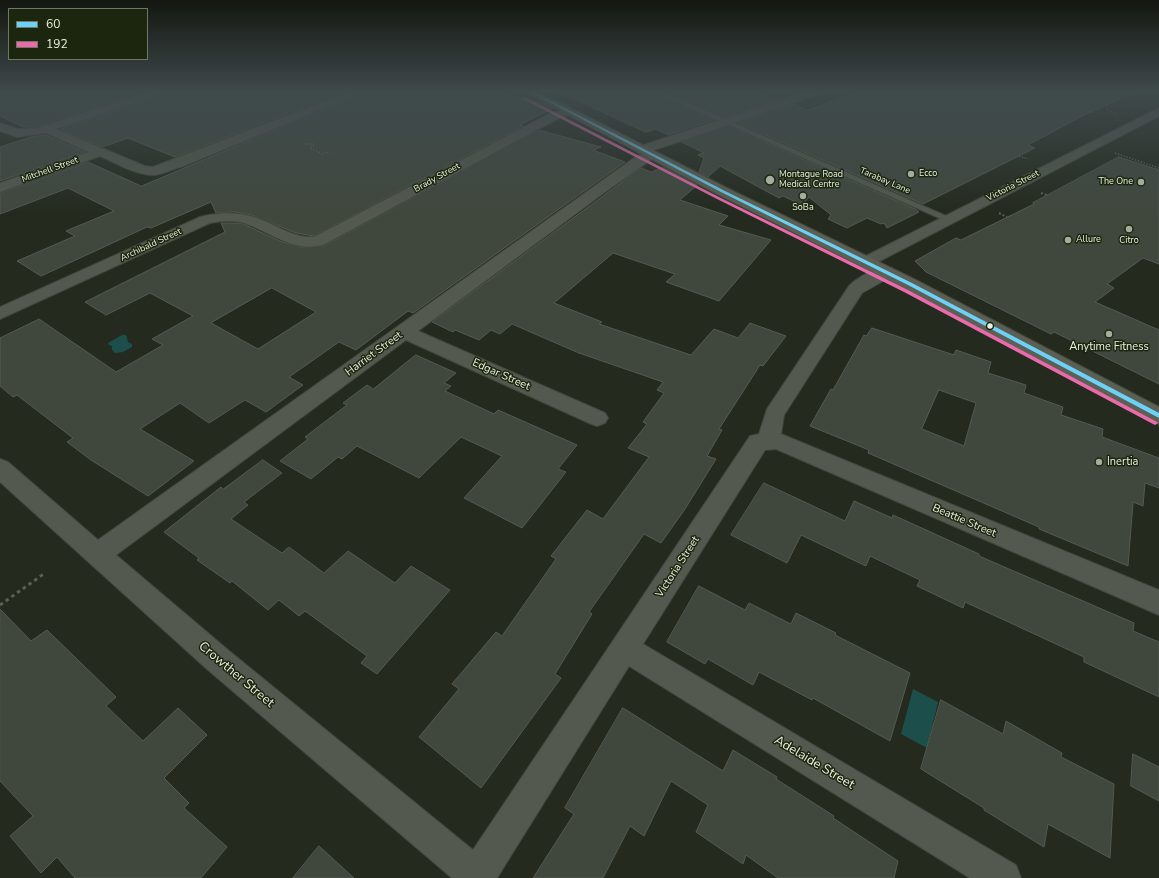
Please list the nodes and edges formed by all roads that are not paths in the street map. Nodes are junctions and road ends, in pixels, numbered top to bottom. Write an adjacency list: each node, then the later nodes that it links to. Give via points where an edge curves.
1 (12, 132): 2 (street, via 19,134)
2 (29, 132)
3 (52, 132): 10 (street)
4 (257, 132): 10 (street, via 154,171 142,169)
5 (524, 132): 14 (street, Brady Street, via 324,240)
6 (607, 132): 11 (street)
7 (700, 132): 11 (street, Harriet Street)
8 (749, 132): 13 (lane, Tarabay Lane)
9 (1118, 132): 13 (street, Victoria Street)
10 (100, 152): 12 (street, Mitchell Street)
11 (647, 152): 15 (street); 18 (street, Harriet Street, via 639,161)
12 (0, 188)
13 (949, 219): 15 (street, Victoria Street)
14 (307, 244): 17 (street, Archibald Street, via 243,218 215,217)
15 (866, 262): 16 (street)
16 (886, 272): 19 (street); 21 (street, via 855,290 774,414)
17 (0, 314)
18 (405, 332): 20 (street, Edgar Street); 23 (street, Harriet Street)
19 (1159, 416)
20 (597, 418)
21 (768, 441): 24 (street, Beattie Street, via 778,441); 25 (street, Victoria Street, via 758,442)
22 (0, 468): 23 (street, Crowther Street)
23 (97, 555): 26 (street, Crowther Street)
24 (1159, 603)
25 (624, 649): 26 (street, Victoria Street); 27 (street, Adelaide Street, via 645,659)
26 (477, 877)
27 (1003, 878)

